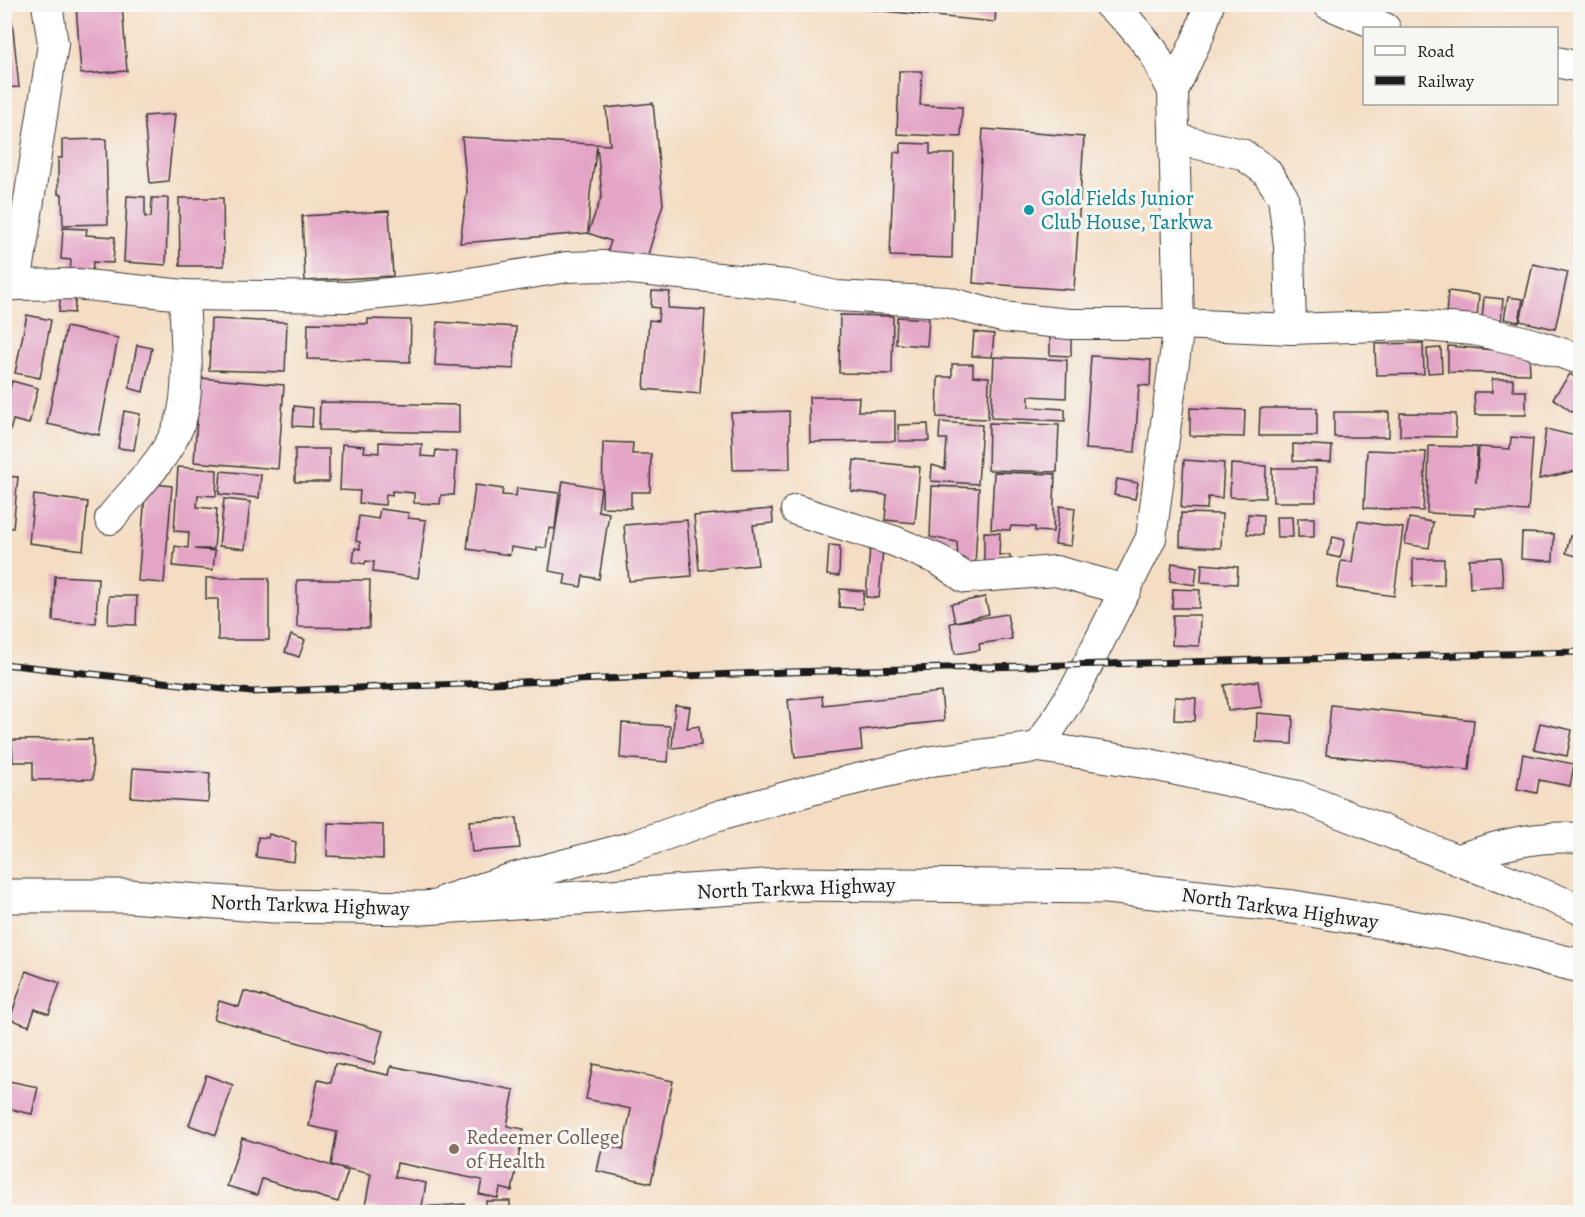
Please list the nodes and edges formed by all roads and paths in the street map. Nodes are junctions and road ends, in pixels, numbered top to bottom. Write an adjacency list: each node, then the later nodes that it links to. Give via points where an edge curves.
1 (46, 4): 10 (street, via 53,44)
2 (1108, 4): 8 (street, via 1153,51)
3 (1209, 4): 8 (street)
4 (1328, 4): 5 (street)
5 (1383, 27)
6 (1558, 62): 7 (street)
7 (1581, 67)
8 (1173, 91): 9 (street)
9 (1176, 139): 12 (street); 13 (street, via 1242,154 1266,171 1283,197 1289,246)
10 (10, 285): 11 (street, via 76,284)
11 (184, 295): 12 (street, via 350,297 439,288 567,267 602,266 787,285 836,296 948,302 1002,317 1070,324); 16 (street, via 186,378 180,424 164,453)
12 (1179, 324): 13 (street); 17 (street, via 1151,538)
13 (1291, 328): 14 (street, via 1410,325 1474,330)
14 (1581, 359)
15 (796, 510): 17 (street, via 894,541 939,560 965,578 1056,571)
16 (110, 519)
17 (1126, 590): 18 (street, via 1078,684)
18 (1039, 747): 20 (street, via 1144,763 1298,796); 22 (street, via 932,761 811,790)
19 (1581, 838): 20 (street, via 1498,845)
20 (1457, 860): 23 (street)
21 (4, 896): 22 (main road, North Tarkwa Highway, via 129,896 274,906)
22 (422, 908): 24 (main road, North Tarkwa Highway, via 796,884 1107,887 1304,908 1447,933)
23 (1581, 909)
24 (1581, 966)

